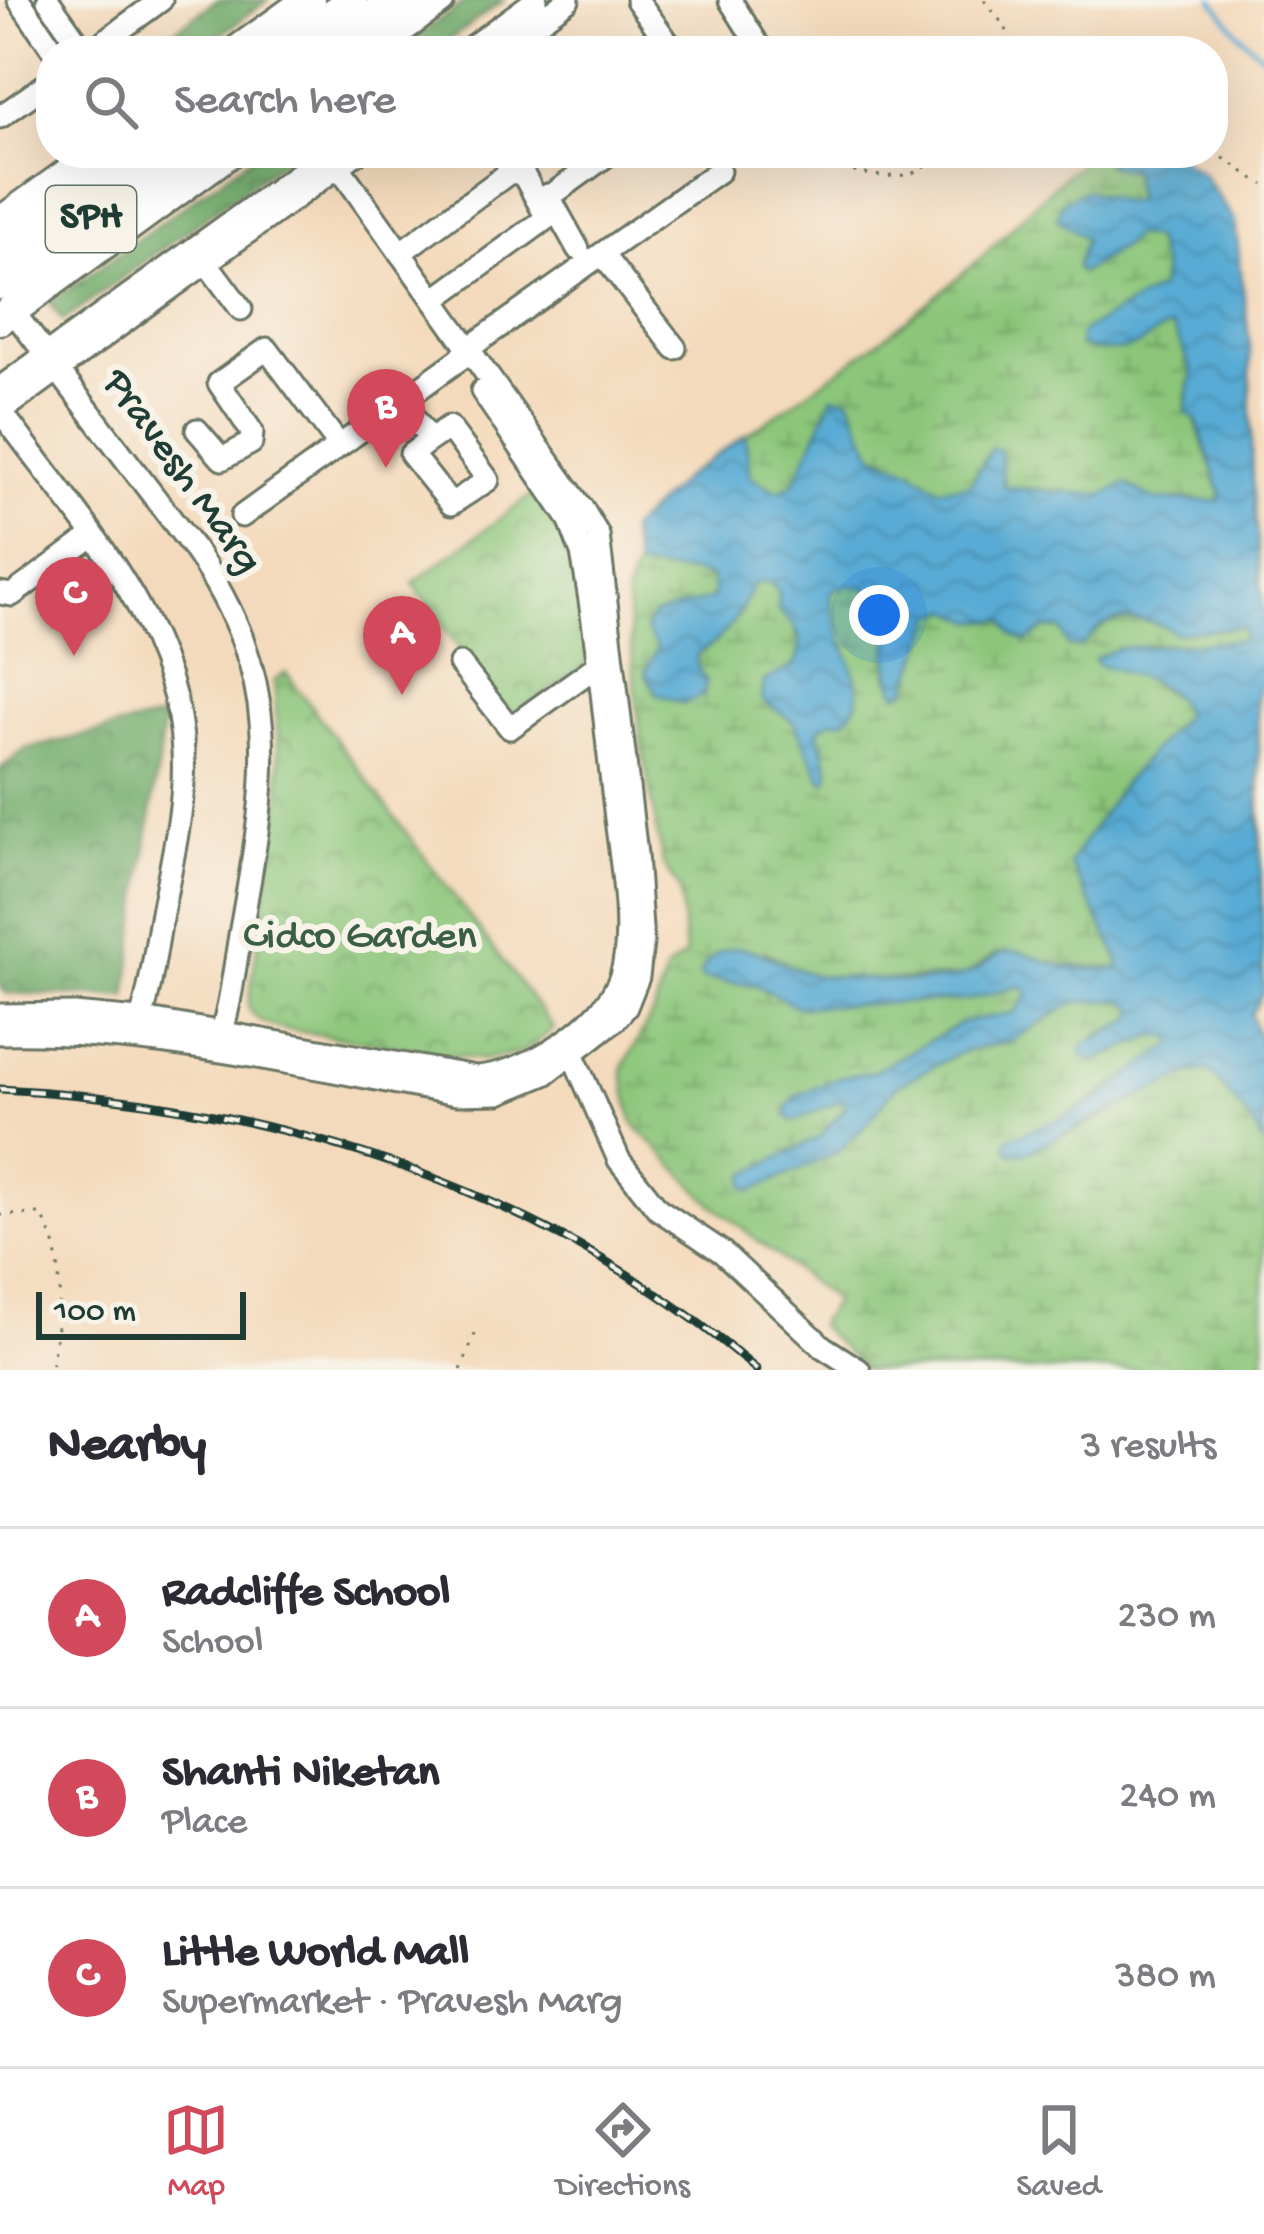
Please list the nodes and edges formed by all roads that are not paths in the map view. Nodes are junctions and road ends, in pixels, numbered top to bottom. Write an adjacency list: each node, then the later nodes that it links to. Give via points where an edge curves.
1 (19, 0): 12 (street)
2 (48, 0): 13 (street)
3 (309, 0): 15 (highway)
4 (352, 0): 16 (highway)
5 (395, 0): 17 (highway)
6 (440, 0): 18 (highway)
7 (536, 0): 19 (street)
8 (568, 0): 20 (street)
9 (637, 0): 21 (street)
10 (730, 0): 22 (street)
11 (158, 1): 14 (street)
12 (44, 36)
13 (76, 36)
14 (109, 36)
15 (259, 36)
16 (302, 36)
17 (345, 36)
18 (390, 36)
19 (487, 36)
20 (519, 36)
21 (663, 36)
22 (753, 36)
23 (36, 92): 24 (street)
24 (0, 117)
25 (76, 168): 38 (highway)
26 (118, 168): 41 (highway, SPH)
27 (164, 168): 45 (highway, SPH)
28 (206, 168): 45 (highway)
29 (322, 168): 49 (street)
30 (323, 168): 43 (street)
31 (338, 168): 48 (street)
32 (339, 168): 40 (street)
33 (502, 168): 40 (street)
34 (523, 168): 37 (street)
35 (589, 168): 37 (street)
36 (719, 171): 42 (street)
37 (549, 197): 39 (street)
38 (0, 223)
39 (578, 249)
40 (398, 250): 44 (street); 44 (street, via 510,172 532,186 548,218)
41 (0, 253)
42 (602, 254): 47 (street); 48 (street)
43 (206, 262): 46 (street); 49 (street)
44 (434, 300): 48 (street)
45 (4, 304): 49 (street, Pravesh Marg)
46 (241, 309)
47 (675, 347)
48 (464, 354): 51 (street); 59 (street, via 569,518)
49 (51, 362): 50 (street); 52 (street); 64 (street, Pravesh Marg, via 214,579 238,626 261,710 261,815)
50 (0, 388)
51 (401, 400): 54 (street); 55 (street)
52 (0, 411): 57 (street)
53 (197, 430): 55 (street, via 222,459 251,443 252,432 219,383 267,349)
54 (430, 440)
55 (339, 445): 56 (street)
56 (242, 515)
57 (92, 536): 58 (street, via 12,595); 62 (street, via 157,644 183,749 176,838)
58 (0, 592)
59 (606, 658): 60 (street, via 510,728); 65 (street, via 636,854 640,961 626,1007 601,1033)
60 (460, 664)
61 (0, 1015): 62 (street)
62 (138, 1029): 63 (street); 64 (street)
63 (0, 1033)
64 (219, 1042): 65 (street, via 476,1077)
65 (568, 1046): 66 (street, via 620,1160 658,1209 722,1252 823,1347)
66 (859, 1370)

